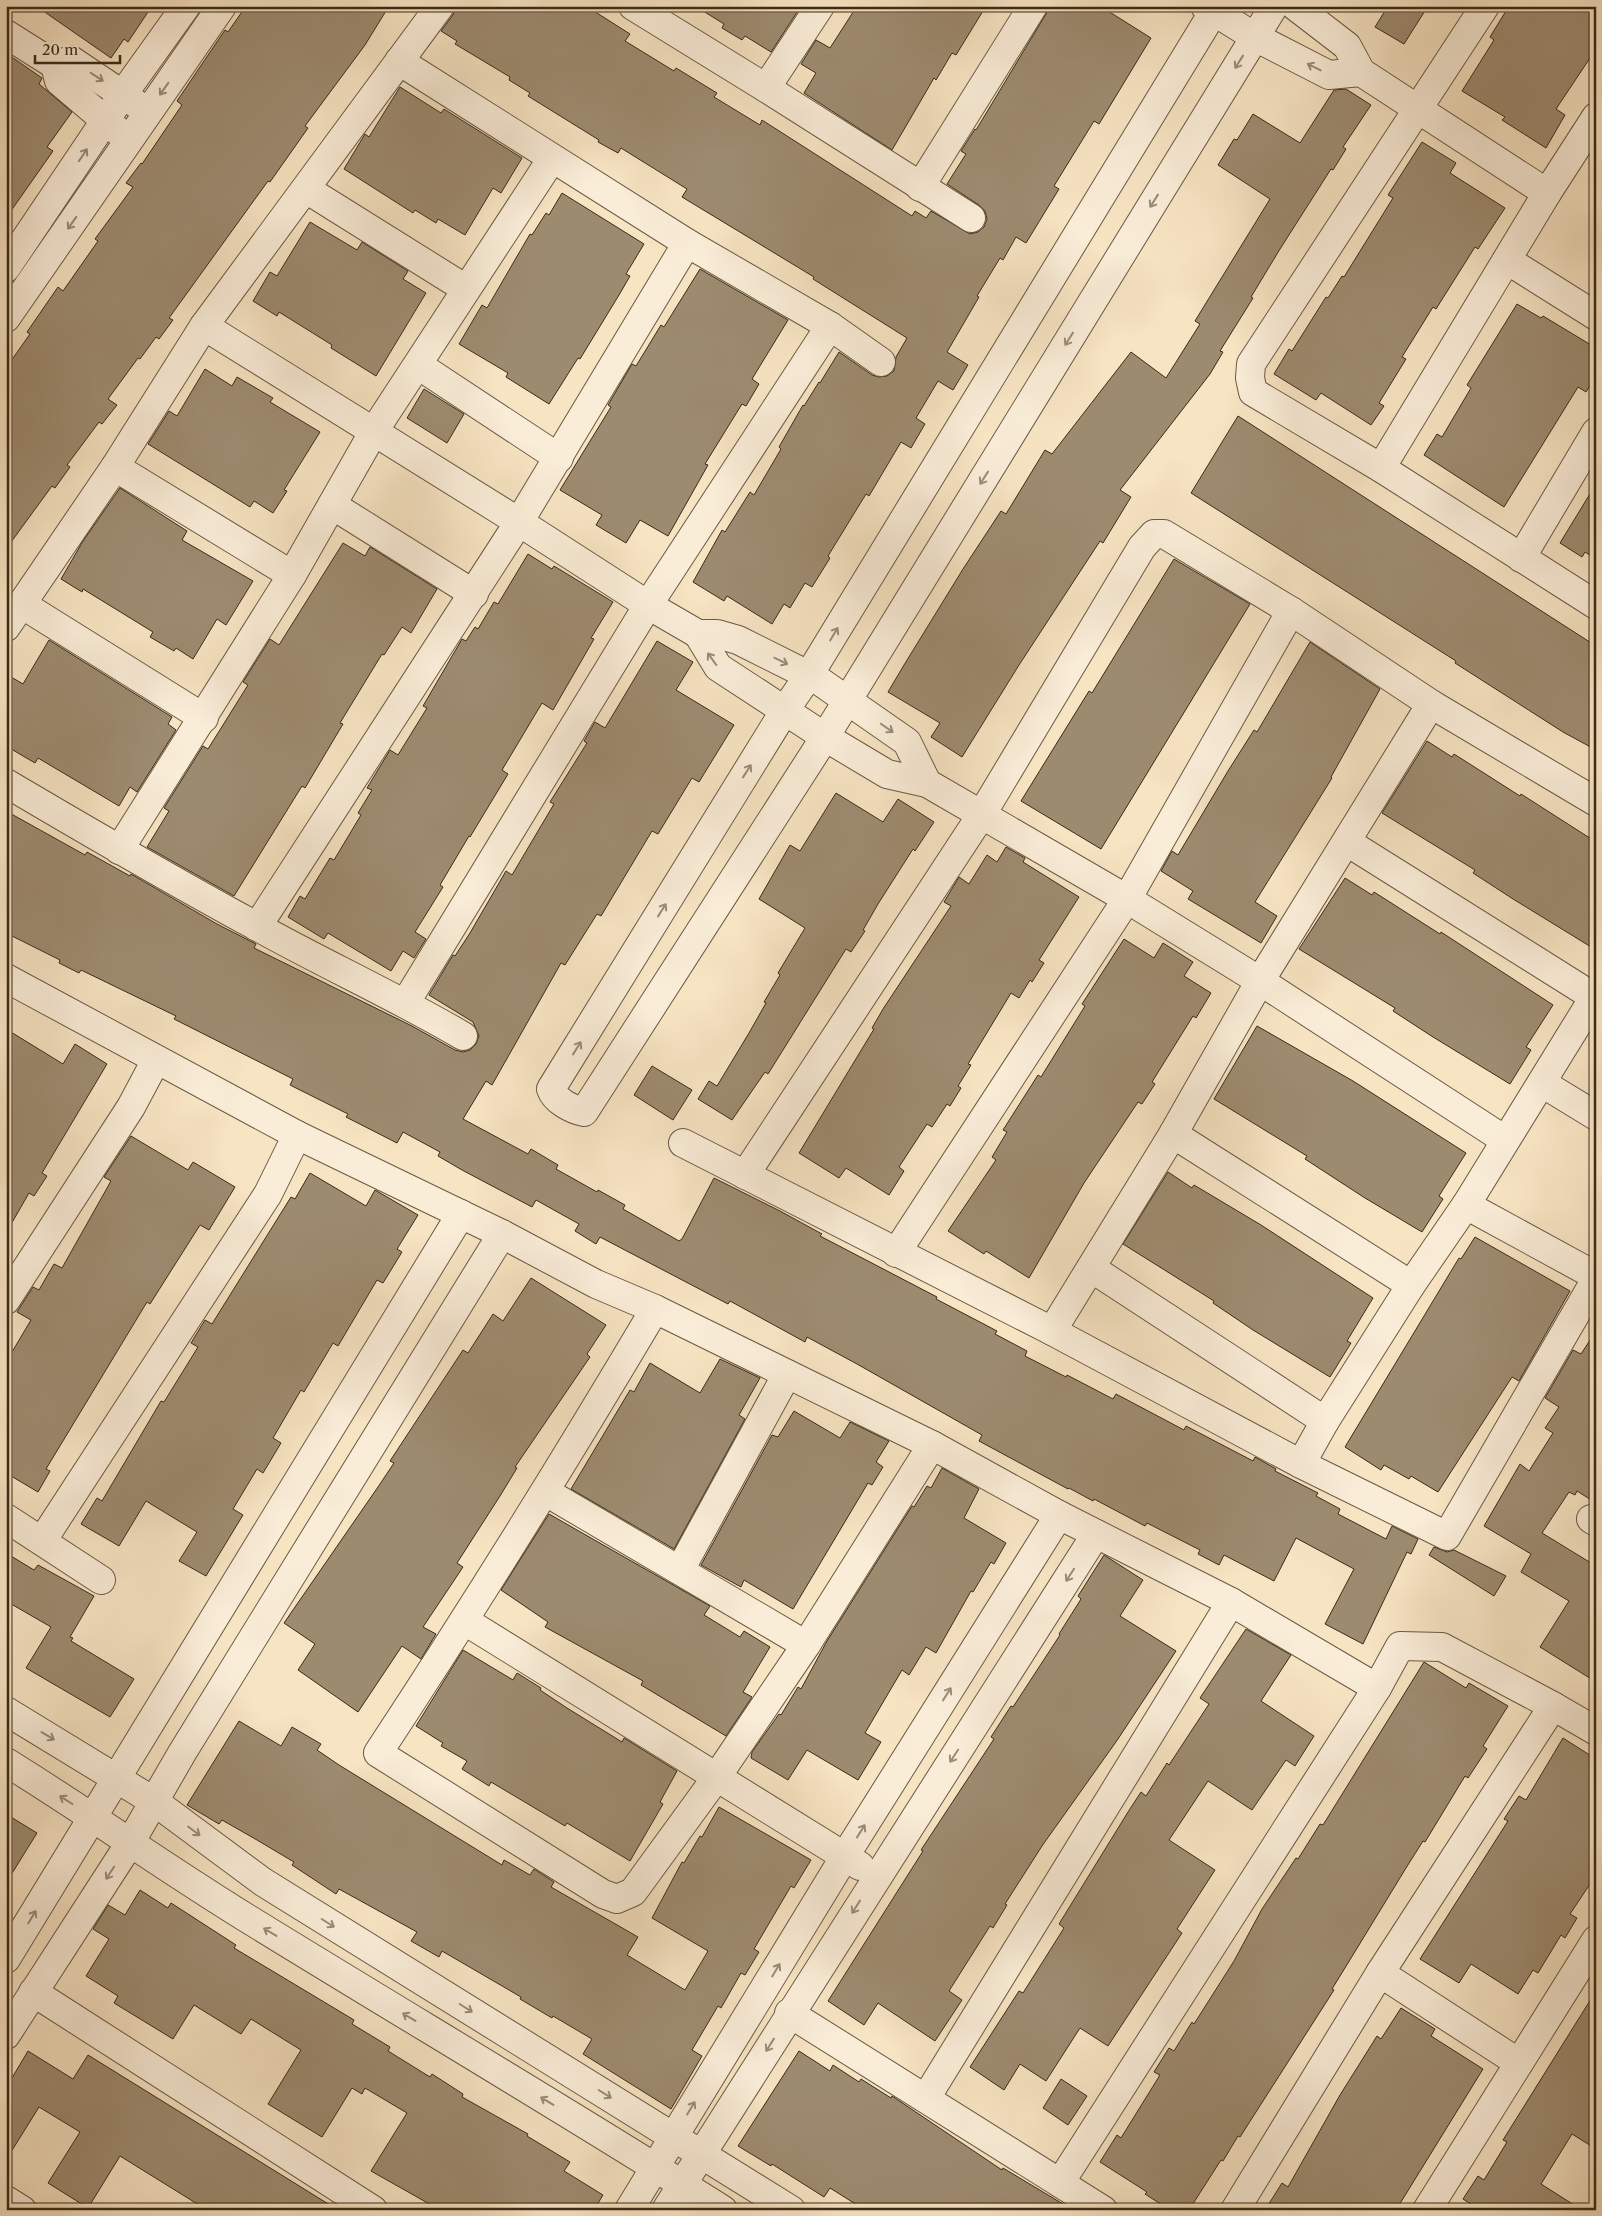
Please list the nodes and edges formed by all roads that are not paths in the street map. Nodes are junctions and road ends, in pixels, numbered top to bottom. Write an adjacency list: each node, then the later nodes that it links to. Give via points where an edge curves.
1 (186, 6): 17 (street)
2 (222, 6): 19 (street, one-way to 19)
3 (440, 6): 13 (street)
4 (820, 6): 16 (street)
5 (1033, 6): 24 (street)
6 (1274, 6): 12 (street)
7 (1295, 6): 15 (street, via 1348,46)
8 (1485, 6): 18 (street)
9 (1212, 8): 12 (street); 54 (street, one-way to 9)
10 (642, 9): 16 (street)
11 (6, 34): 14 (street)
12 (1255, 37): 15 (street, one-way to 12, via 1329,75); 54 (street, one-way to 54)
13 (399, 61): 23 (street); 25 (street)
14 (55, 65): 17 (street, one-way to 17, via 71,60); 21 (street, via 59,81)
15 (1361, 72): 18 (street)
16 (766, 88): 24 (street)
17 (123, 94): 19 (street); 21 (street)
18 (1416, 108): 26 (street); 42 (street, via 1251,364 1253,392)
19 (148, 112): 22 (street)
20 (1596, 117): 26 (street)
21 (106, 121): 22 (street); 30 (street, one-way to 21)
22 (129, 140): 33 (street, one-way to 33)
23 (551, 160): 28 (street); 31 (street)
24 (920, 187): 27 (street)
25 (306, 189): 31 (street); 34 (street)
26 (1547, 193): 29 (street)
27 (970, 218)
28 (687, 243): 35 (street); 40 (street)
29 (1507, 260): 32 (street); 42 (street)
30 (6, 268)
31 (466, 290): 37 (street)
32 (1596, 316)
33 (6, 318)
34 (204, 326): 38 (street); 41 (street)
35 (830, 326): 36 (street); 49 (street)
36 (881, 362)
37 (418, 365): 38 (street); 40 (street)
38 (374, 431): 43 (street); 44 (street)
39 (1596, 432): 45 (street)
40 (559, 458): 44 (street)
41 (115, 468): 46 (street); 48 (street)
42 (1381, 468): 45 (street)
43 (332, 505): 46 (street); 47 (street)
44 (519, 522): 47 (street); 49 (street)
45 (1521, 558): 50 (street)
46 (292, 574): 56 (street)
47 (474, 594): 65 (street)
48 (22, 605): 52 (street); 56 (street)
49 (648, 605): 53 (street); 69 (street)
50 (1596, 605)
51 (1291, 611): 55 (street); 61 (street, via 1164,534 1154,534 1142,547); 64 (street)
52 (6, 627)
53 (698, 634): 54 (street, one-way to 54, via 718,634 738,640); 57 (street, one-way to 53, via 718,667)
54 (826, 686): 57 (street); 57 (street); 59 (street, one-way to 59, via 907,742)
55 (1431, 704): 60 (street); 62 (street)
56 (204, 718): 63 (street)
57 (802, 721): 57 (street, one-way to 57, via 584,1112 561,1100 551,1089); 59 (street, via 887,774)
58 (6, 783): 63 (street)
59 (927, 783): 61 (street)
60 (1596, 802)
61 (982, 814): 64 (street); 78 (street)
62 (1347, 842): 66 (street); 68 (street)
63 (119, 850): 65 (street)
64 (1127, 899): 66 (street); 81 (street)
65 (257, 927): 69 (street)
66 (1260, 981): 74 (street); 76 (street)
67 (9, 985): 71 (street)
68 (1595, 996): 72 (street)
69 (406, 1002): 70 (street)
70 (463, 1036)
71 (156, 1060): 75 (street); 85 (street, via 131,1107)
72 (1542, 1083): 73 (street); 76 (street)
73 (1596, 1116)
74 (1173, 1134): 82 (street); 84 (street)
75 (297, 1135): 80 (street); 96 (street, via 268,1194)
76 (1505, 1140): 79 (street)
77 (683, 1143): 78 (street)
78 (745, 1175): 81 (street)
79 (1466, 1205): 83 (street); 84 (street)
80 (481, 1224): 86 (street, via 596,1284); 108 (street); 108 (street, via 182,1753)
81 (896, 1253): 87 (street)
82 (1091, 1268): 87 (street); 89 (street)
83 (1596, 1277): 91 (street, via 1447,1536)
84 (1411, 1285): 89 (street)
85 (6, 1300)
86 (655, 1309): 88 (street); 92 (street)
87 (1052, 1332): 91 (street)
88 (787, 1374): 90 (street); 97 (street)
89 (1325, 1421): 91 (street)
90 (932, 1445): 93 (street); 101 (street)
91 (1300, 1464)
92 (546, 1492): 97 (street); 100 (street)
93 (1059, 1515): 95 (street); 110 (street, one-way to 93)
94 (6, 1518): 96 (street)
95 (1096, 1534): 99 (street); 111 (street, one-way to 111)
96 (42, 1542): 98 (street)
97 (680, 1570): 101 (street)
98 (101, 1580)
99 (1231, 1602): 102 (street); 119 (street)
100 (465, 1621): 107 (street); 107 (street, via 378,1753 610,1897 633,1892)
101 (806, 1645): 107 (street)
102 (1377, 1688): 103 (street, via 1400,1646 1442,1647); 123 (street)
103 (1553, 1706): 105 (street); 114 (street)
104 (6, 1711): 108 (street, one-way to 108)
105 (1596, 1731)
106 (6, 1762): 109 (street, one-way to 106)
107 (716, 1778): 110 (street)
108 (135, 1790): 109 (street); 109 (street); 120 (street, one-way to 120, via 263,1882)
109 (112, 1830): 113 (street, one-way to 109); 115 (street, one-way to 115); 122 (street, one-way to 109, via 242,1916)
110 (845, 1856): 111 (street); 120 (street, one-way to 110)
111 (876, 1876): 116 (street, one-way to 116)
112 (1596, 1940): 118 (street)
113 (6, 1959)
114 (1380, 1973): 118 (street); 133 (street)
115 (33, 1992): 117 (street); 127 (street)
116 (790, 2013): 119 (street); 121 (street, one-way to 121)
117 (6, 2035)
118 (1519, 2063): 134 (street)
119 (926, 2098): 123 (street)
120 (674, 2136): 121 (street); 122 (street)
121 (702, 2154): 124 (street); 131 (street)
122 (655, 2166): 124 (street); 128 (street)
123 (1060, 2182): 132 (street)
124 (682, 2184): 129 (street); 130 (street)
125 (6, 2200): 126 (street)
126 (22, 2210)
127 (373, 2210)
128 (629, 2210)
129 (666, 2210)
130 (723, 2210)
131 (791, 2210)
132 (1103, 2210)
133 (1234, 2210)
134 (1427, 2210)

